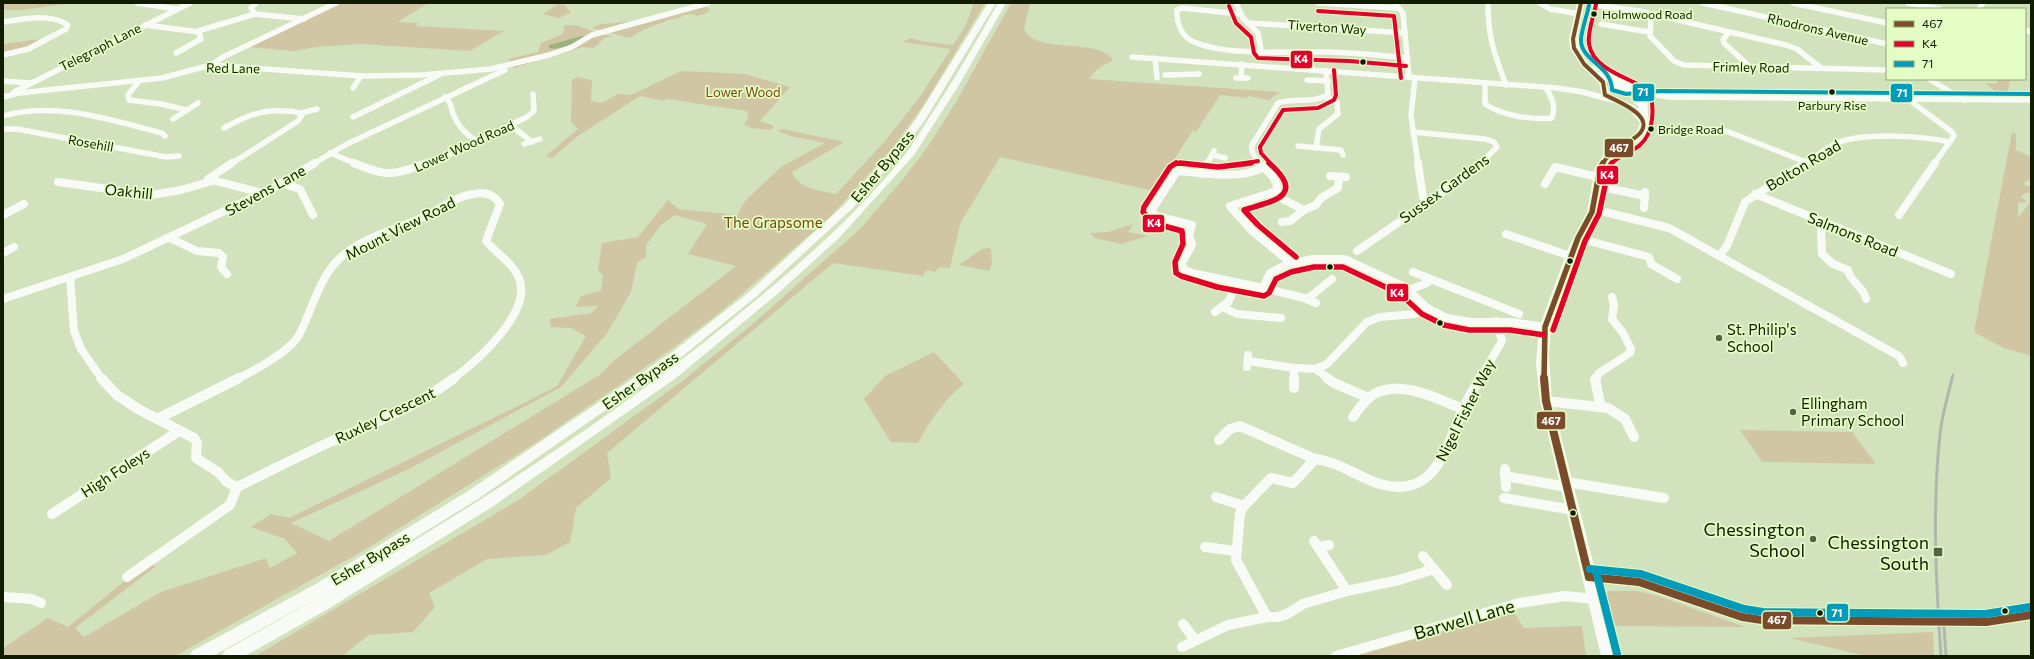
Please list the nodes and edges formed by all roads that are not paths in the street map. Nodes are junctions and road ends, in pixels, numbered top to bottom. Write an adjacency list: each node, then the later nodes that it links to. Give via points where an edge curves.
1 (190, 3): 23 (street, Telegraph Lane)
2 (256, 3): 24 (street, via 252,8)
3 (336, 3): 28 (street)
4 (708, 3): 51 (street, Stevens Lane, via 592,35 572,47)
5 (992, 3): 206 (highway, Esher Bypass, via 927,108 898,149 849,206 753,294 675,356 473,495 320,588)
6 (1002, 3): 207 (highway, Esher Bypass, via 955,85 911,153 834,236 765,299 672,375 486,503 322,604)
7 (1236, 3): 25 (street)
8 (1318, 3): 21 (street)
9 (1394, 3): 21 (street)
10 (1488, 3): 67 (street, via 1489,35)
11 (1540, 3): 26 (street, via 1550,9)
12 (1581, 3): 26 (highway)
13 (1588, 3): 27 (street); 49 (highway, via 1586,24 1580,43 1584,56)
14 (1703, 3): 19 (street, Rhodrons Avenue)
15 (1794, 3): 31 (street)
16 (1908, 3): 22 (street)
17 (135, 4): 18 (street)
18 (140, 4): 23 (street)
19 (1714, 4): 38 (street, Rhodrons Avenue)
20 (1179, 6): 25 (street); 39 (street, via 1176,16 1178,22 1193,42 1221,48)
21 (1398, 8): 37 (street, via 1403,13)
22 (1935, 8)
23 (177, 9): 33 (street, Telegraph Lane)
24 (255, 14): 28 (street); 34 (street)
25 (1239, 14): 30 (street)
26 (1580, 14): 71 (highway, via 1574,48 1581,61 1603,82)
27 (1654, 14): 35 (street); 36 (street)
28 (306, 19): 47 (street)
29 (3, 22): 41 (street, via 50,19 68,24 66,29 28,49)
30 (1249, 23): 37 (street, Tiverton Way); 39 (street, via 1258,33)
31 (1886, 23)
32 (1601, 24): 35 (street)
33 (144, 25): 34 (street); 65 (street, Telegraph Lane)
34 (198, 31): 40 (street, via 201,38 198,42)
35 (1649, 32): 48 (street, Frimley Road, via 1655,42 1678,64)
36 (1729, 32): 48 (street, via 1723,40 1724,43); 50 (street, via 1792,47)
37 (1405, 33): 44 (street)
38 (1886, 44)
39 (1262, 50): 44 (street, via 1335,52)
40 (176, 53)
41 (3, 55)
42 (1132, 57): 43 (street)
43 (1155, 58): 45 (street); 55 (street)
44 (1407, 58): 58 (street)
45 (1195, 61): 46 (street); 56 (street, via 1196,74)
46 (1242, 64): 53 (street); 59 (street, via 1239,78)
47 (211, 65): 57 (street, Red Lane); 63 (street, Red Lane, via 171,76)
48 (1750, 67): 50 (street, Frimley Road)
49 (1594, 68): 70 (highway); 77 (street, via 1602,68 1628,85 1661,92)
50 (1821, 68): 52 (street, Frimley Road)
51 (501, 70): 54 (street, Red Lane); 75 (street, Stevens Lane)
52 (1886, 70)
53 (1326, 71): 58 (street); 64 (street)
54 (442, 73): 57 (street, Red Lane); 89 (street, Red Lane)
55 (1154, 74)
56 (1165, 75)
57 (361, 76): 68 (street)
58 (1412, 77): 66 (street); 96 (street)
59 (1248, 78)
60 (1308, 80): 64 (street)
61 (1931, 80): 82 (street)
62 (3, 81): 65 (street)
63 (139, 81): 73 (street, Red Lane); 86 (street, via 128,95 129,100)
64 (1328, 81): 76 (street, via 1329,92)
65 (30, 83): 73 (street, Telegraph Lane)
66 (1484, 83): 67 (street); 69 (street, via 1484,101 1487,105 1514,114 1543,119 1552,118 1556,110)
67 (1506, 84): 69 (street)
68 (353, 88)
69 (1546, 88): 72 (street)
70 (1624, 88): 71 (highway); 79 (highway)
71 (1605, 90): 72 (street); 81 (highway, via 1605,95)
72 (1583, 92): 81 (street)
73 (14, 94): 78 (street, Red Lane)
74 (525, 96): 92 (street, Lower Wood Road, via 536,94 534,111)
75 (445, 97): 99 (street, via 450,101 456,121 470,138); 105 (street, Stevens Lane)
76 (1326, 97): 104 (street, via 1337,102 1338,114 1321,125 1316,137); 110 (street, via 1310,101 1285,100 1274,106 1251,149 1253,157)
77 (1669, 97): 79 (street); 80 (street)
78 (3, 98)
79 (1642, 98): 80 (street); 81 (highway, via 1631,103); 91 (highway, via 1645,117)
80 (1910, 100): 82 (street); 101 (street, via 1954,133)
81 (1617, 101): 91 (highway, via 1632,108)
82 (1965, 101): 83 (street)
83 (2031, 101)
84 (198, 103): 86 (street)
85 (317, 109): 87 (street)
86 (186, 110): 90 (street)
87 (301, 114): 93 (street, via 260,109); 115 (street, via 298,121 209,177)
88 (3, 116): 97 (street, via 17,112 74,111 162,133)
89 (353, 117)
90 (174, 119)
91 (1643, 120): 116 (highway, via 1643,130 1603,161)
92 (510, 125): 99 (street, Lower Wood Road); 100 (street)
93 (223, 128)
94 (3, 129): 107 (street, Rosehill, via 17,129 166,157)
95 (1726, 131): 109 (street)
96 (1413, 132): 123 (street, via 1423,197); 123 (street, Sussex Gardens, via 1485,139 1494,142 1497,147 1473,171)
97 (165, 136)
98 (540, 139): 100 (street)
99 (477, 140): 105 (street, Lower Wood Road, via 432,162 390,174 377,173)
100 (532, 142): 102 (street)
101 (1950, 142): 109 (street, Bolton Road, via 1935,139 1848,139); 132 (street)
102 (524, 144)
103 (1298, 146): 104 (street)
104 (1316, 148): 106 (street, via 1341,150)
105 (330, 154): 117 (street, Stevens Lane)
106 (1343, 155)
107 (179, 156)
108 (1225, 158): 111 (street, via 1214,153)
109 (1806, 162): 122 (street, Bolton Road)
110 (1262, 168): 111 (street, via 1252,172); 121 (street, via 1279,184 1277,190)
111 (1202, 174): 152 (street, via 1177,171 1151,211 1156,216 1192,225 1189,234 1192,245 1182,263 1183,269)
112 (1330, 176): 113 (street)
113 (1339, 177): 114 (street); 128 (street, via 1338,188 1335,191 1321,198 1316,205)
114 (1346, 177)
115 (212, 181): 119 (street, Oakhill, via 151,195 69,184); 120 (street)
116 (1598, 182): 118 (street, via 1555,167); 125 (street, via 1645,194); 126 (highway)
117 (281, 183): 120 (street, Stevens Lane); 131 (street, via 300,189)
118 (1545, 184)
119 (59, 186)
120 (262, 193): 137 (street, Stevens Lane)
121 (1270, 194): 128 (street); 144 (street, via 1230,206 1252,231)
122 (1755, 194): 135 (street, Salmons Road); 143 (street, Bolton Road, via 1745,202 1727,248)
123 (1427, 202): 140 (street, Sussex Gardens)
124 (24, 204): 127 (street)
125 (1644, 208)
126 (1593, 209): 138 (highway); 143 (street, via 1665,226)
127 (12, 210): 129 (street); 130 (street)
128 (1304, 210): 134 (street, via 1290,221)
129 (21, 212)
130 (3, 215)
131 (312, 215)
132 (1899, 216)
133 (494, 220): 175 (street, Mount View Road, via 500,204 497,198 488,194 469,194 349,251 330,268 298,337 279,354 256,370); 181 (street, Ruxley Crescent, via 486,241 518,273 521,286 510,321 487,349 431,395)
134 (1282, 222)
135 (1828, 224): 147 (street, Salmons Road); 158 (street, via 1821,230 1822,254 1833,264 1848,270 1850,279 1864,291)
136 (1506, 234): 142 (street)
137 (170, 238): 146 (street, via 197,251 219,253 223,257 221,267); 149 (street, Stevens Lane, via 123,259)
138 (1578, 238): 142 (highway); 151 (street, via 1649,257 1651,264)
139 (14, 246): 141 (street)
140 (1358, 251)
141 (5, 253)
142 (1570, 256): 164 (highway)
143 (1719, 256): 165 (street)
144 (1291, 263): 153 (street, via 1270,273); 154 (street, via 1313,259 1345,259)
145 (1414, 272): 148 (street)
146 (228, 274)
147 (1950, 274)
148 (1427, 276): 154 (street, via 1427,283); 161 (street)
149 (70, 277): 156 (street, Stevens Lane); 175 (street, via 74,331 81,349 117,395)
150 (1332, 279): 157 (street)
151 (1677, 279)
152 (1236, 282): 153 (street); 162 (street, via 1229,301 1218,310)
153 (1263, 288): 157 (street)
154 (1409, 290): 160 (street)
155 (1612, 297): 172 (street, via 1615,308 1612,320 1622,330 1631,349 1630,353 1599,373 1595,380)
156 (3, 299)
157 (1307, 299): 159 (street)
158 (1866, 299)
159 (1316, 303)
160 (1427, 308): 163 (street, via 1440,315 1460,320); 168 (street, via 1414,314 1380,317 1367,322 1327,364)
161 (1519, 314)
162 (1281, 318)
163 (1496, 321): 164 (street); 173 (street, Nigel Fisher Way, via 1502,341)
164 (1545, 327): 171 (highway, via 1543,371)
165 (1901, 359)
166 (1248, 361): 167 (street)
167 (1294, 368): 168 (street); 169 (street)
168 (1316, 369): 170 (street, via 1334,383)
169 (1294, 388)
170 (1368, 398): 173 (street, via 1382,392 1401,390 1415,392); 174 (street)
171 (1546, 400): 172 (street); 180 (highway)
172 (1602, 408): 177 (street, via 1621,414 1630,425)
173 (1463, 409): 179 (street, Nigel Fisher Way, via 1438,465 1424,479 1414,484 1382,485 1327,461)
174 (1353, 417)
175 (157, 419): 176 (street)
176 (179, 430): 181 (street, via 194,438 197,443 196,458); 188 (street, High Foleys)
177 (1634, 437)
178 (1219, 440): 179 (street, Nigel Fisher Way, via 1230,429 1240,426)
179 (1315, 459): 186 (street, via 1293,484 1270,478)
180 (1566, 485): 182 (street, via 1505,472); 185 (street); 187 (highway)
181 (237, 487): 194 (street, via 230,505)
182 (1506, 487)
183 (1216, 497): 186 (street)
184 (1504, 498): 187 (street)
185 (1664, 498)
186 (1244, 506): 191 (street, via 1240,513)
187 (1573, 510): 195 (highway)
188 (52, 514)
189 (1321, 544): 197 (street)
190 (1205, 547): 191 (street)
191 (1235, 551): 202 (street, via 1239,567)
192 (1424, 556): 193 (street)
193 (1434, 570): 196 (street); 197 (street)
194 (127, 577)
195 (1589, 577): 199 (highway); 201 (street, via 1638,582 1742,617 1762,620 1986,622)
196 (1447, 585)
197 (1347, 591): 202 (street, via 1303,604 1286,614)
198 (3, 597): 200 (street, via 32,600)
199 (1594, 599): 208 (street, Barwell Lane, via 1565,596 1519,603); 209 (highway)
200 (41, 604)
201 (2031, 615)
202 (1267, 617): 204 (street, via 1228,625)
203 (1183, 624): 204 (street)
204 (1196, 640): 205 (street)
205 (1182, 647)
206 (198, 656)
207 (230, 656)
208 (1336, 656)
209 (1609, 656)

